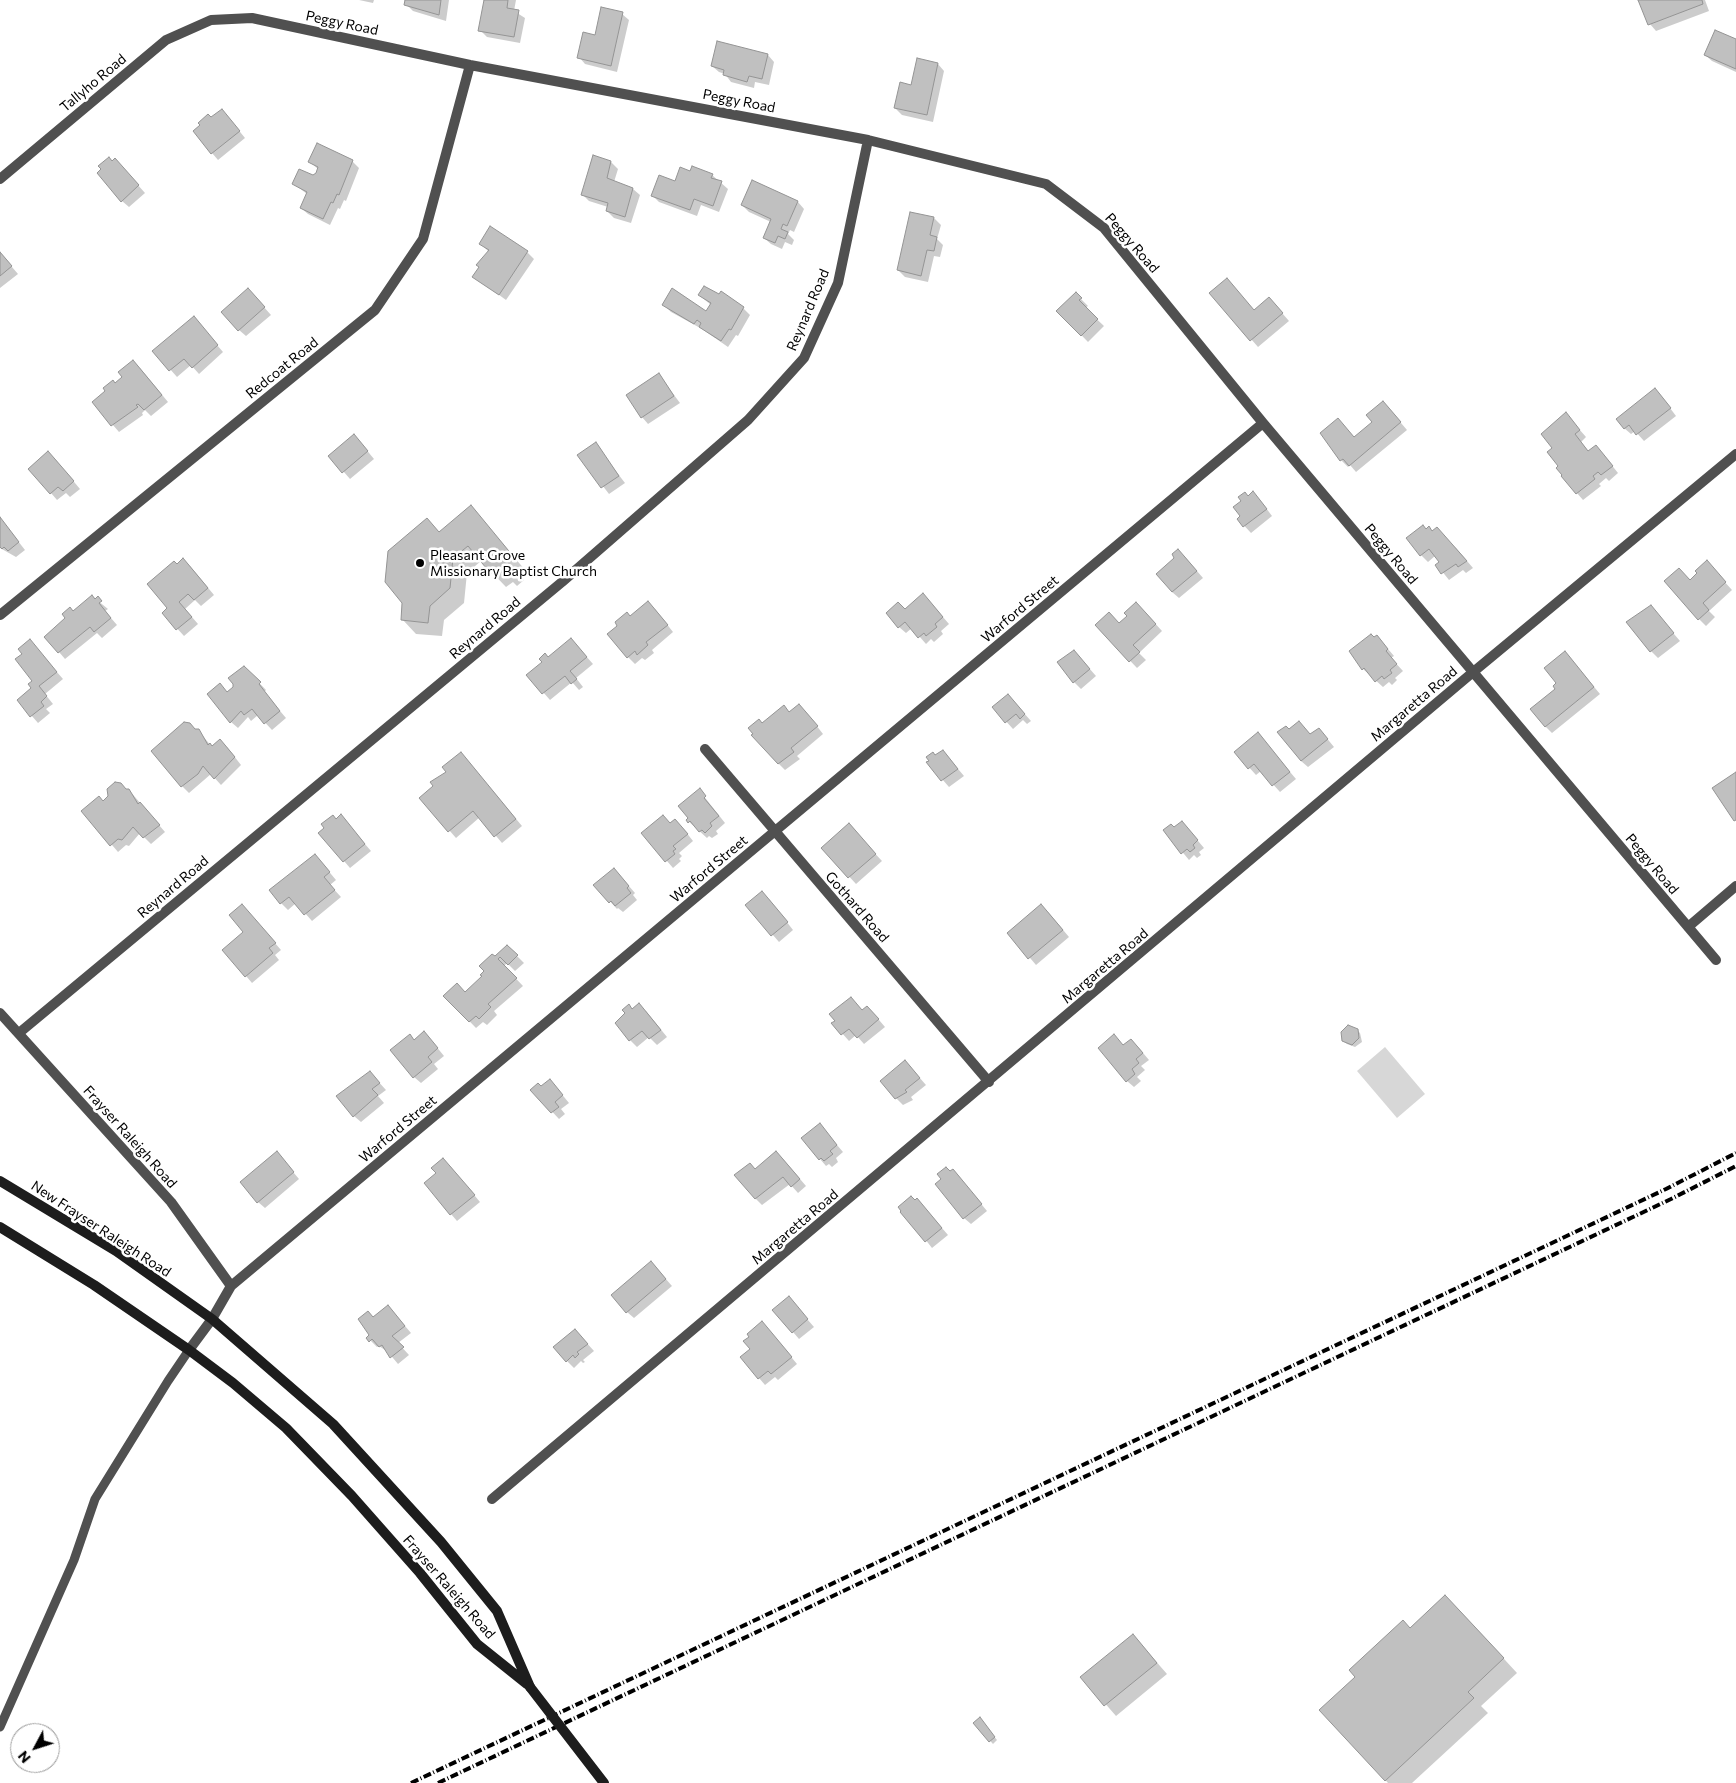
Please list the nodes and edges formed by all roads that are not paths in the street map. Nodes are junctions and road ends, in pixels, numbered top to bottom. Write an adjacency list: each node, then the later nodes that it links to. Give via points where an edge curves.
1 (211, 20): 2 (street, Peggy Road, via 252,18); 4 (street, Tallyho Road, via 166,40)
2 (470, 64): 3 (street, Peggy Road); 7 (street, Redcoat Road, via 423,239 376,310)
3 (868, 140): 5 (street, Peggy Road, via 1046,184 1104,228); 15 (street, Reynard Road, via 838,283 804,358 748,420 562,582)
4 (0, 179)
5 (1263, 423): 8 (street, Peggy Road); 10 (street, Warford Street)
6 (1736, 454): 8 (street, Margaretta Road)
7 (0, 615)
8 (1472, 673): 12 (street, Peggy Road); 16 (street, Margaretta Road)
9 (705, 749): 10 (street, Gothard Road)
10 (775, 833): 16 (street, Gothard Road); 19 (street, Warford Street)
11 (1736, 886): 12 (street)
12 (1688, 927): 13 (street, Peggy Road)
13 (1716, 960)
14 (0, 1013): 15 (street, Frayser Raleigh Road)
15 (18, 1033): 19 (street, Frayser Raleigh Road, via 171,1202)
16 (989, 1082): 22 (street, Margaretta Road)
17 (0, 1181): 20 (main road, New Frayser Raleigh Road, via 116,1251)
18 (0, 1227): 21 (main road, via 94,1285)
19 (231, 1286): 20 (street, Warford Street)
20 (212, 1319): 21 (street, Warford Street); 23 (main road, Frayser Raleigh Road, via 333,1424 441,1542 496,1611)
21 (189, 1350): 23 (main road, Frayser Raleigh Road, via 286,1428 352,1496 477,1644); 24 (lane, via 95,1499 74,1560)
22 (492, 1500)
23 (530, 1687): 25 (main road, bridge)
24 (0, 1727)
25 (604, 1783)

